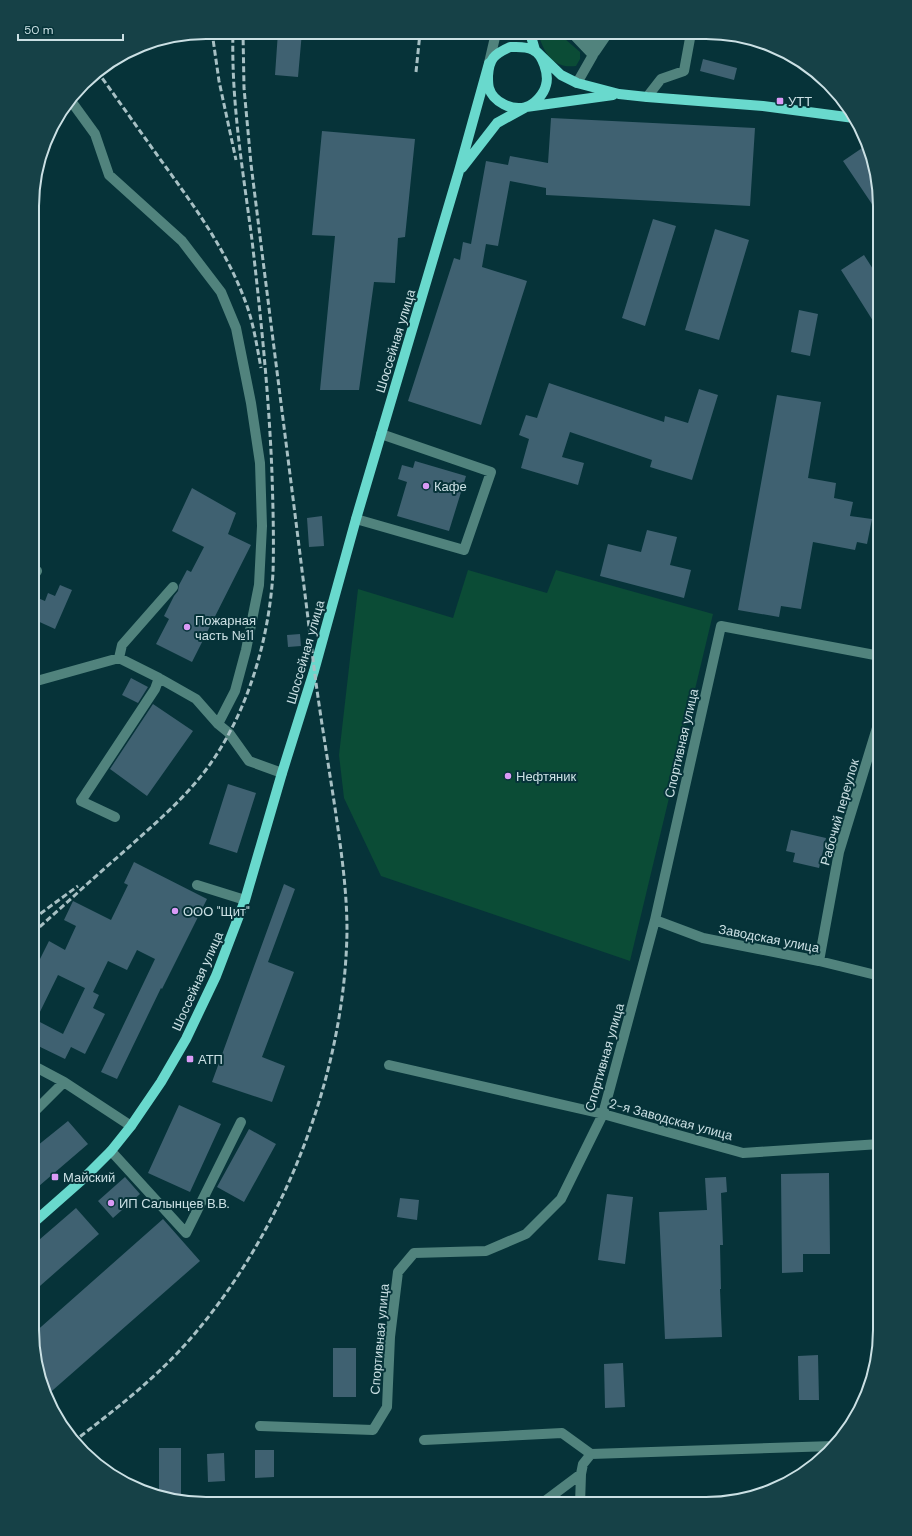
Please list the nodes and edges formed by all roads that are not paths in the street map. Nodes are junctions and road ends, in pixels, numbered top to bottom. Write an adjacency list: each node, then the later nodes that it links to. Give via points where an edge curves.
1 (495, 39): 10 (street, Шоссейная улица)
2 (532, 39): 8 (main road)
3 (578, 39): 9 (street)
4 (589, 39): 9 (street)
5 (596, 39): 9 (street)
6 (604, 39): 9 (street)
7 (690, 39): 13 (street, via 684,71 661,79)
8 (535, 50): 10 (main road, via 510,47 498,53); 11 (main road, via 561,75); 15 (main road, via 543,61 547,73 546,85 541,96)
9 (593, 55): 11 (street)
10 (489, 63): 15 (main road, via 488,88 496,100 508,106); 17 (main road, Шоссейная улица)
11 (577, 83): 12 (main road)
12 (619, 94): 13 (main road); 15 (main road)
13 (647, 97): 16 (main road, via 763,106)
14 (73, 104): 25 (street, via 95,134 108,175 182,241 221,292 236,328 260,463 262,526 259,585 246,650 235,690)
15 (526, 107): 17 (main road, via 497,124)
16 (848, 117)
17 (459, 171): 18 (main road, Шоссейная улица)
18 (381, 434): 19 (main road, Шоссейная улица); 19 (street, via 491,472 464,550)
19 (356, 519): 27 (main road, Шоссейная улица, via 314,671)
20 (173, 587): 22 (street, via 122,645)
21 (873, 655): 31 (street, Спортивная улица, via 720,626)
22 (119, 658): 23 (street); 24 (street)
23 (160, 678): 25 (street, via 196,699); 28 (street, via 81,801)
24 (39, 680)
25 (218, 724): 27 (street, via 229,733 250,761)
26 (873, 741): 32 (street, Рабочий переулок, via 839,852)
27 (282, 773): 30 (main road, Шоссейная улица)
28 (115, 817)
29 (197, 885): 30 (street)
30 (245, 900): 40 (main road, Шоссейная улица, via 216,976 186,1039)
31 (655, 920): 32 (street, Заводская улица, via 702,938); 38 (street, Спортивная улица)
32 (819, 962): 33 (street, Заводская улица)
33 (873, 974)
34 (389, 1065): 38 (street, 2-я Заводская улица)
35 (39, 1070): 36 (street)
36 (64, 1082): 37 (street); 40 (street)
37 (39, 1107)
38 (603, 1114): 41 (street, 2-я Заводская улица, via 744,1153); 44 (street, Спортивная улица, via 562,1199 526,1234 486,1251 414,1253 398,1272 390,1337 387,1407 372,1430)
39 (240, 1122): 42 (street, via 186,1233)
40 (131, 1126): 42 (main road, Шоссейная улица)
41 (873, 1144)
42 (110, 1150): 43 (main road, Шоссейная улица, via 83,1179)
43 (39, 1218)
44 (260, 1426)
45 (424, 1440): 47 (street, via 562,1433)
46 (826, 1446): 47 (street)
47 (592, 1454): 48 (street, via 583,1464)
48 (581, 1474): 49 (street); 50 (street)
49 (550, 1497)
50 (580, 1497)

